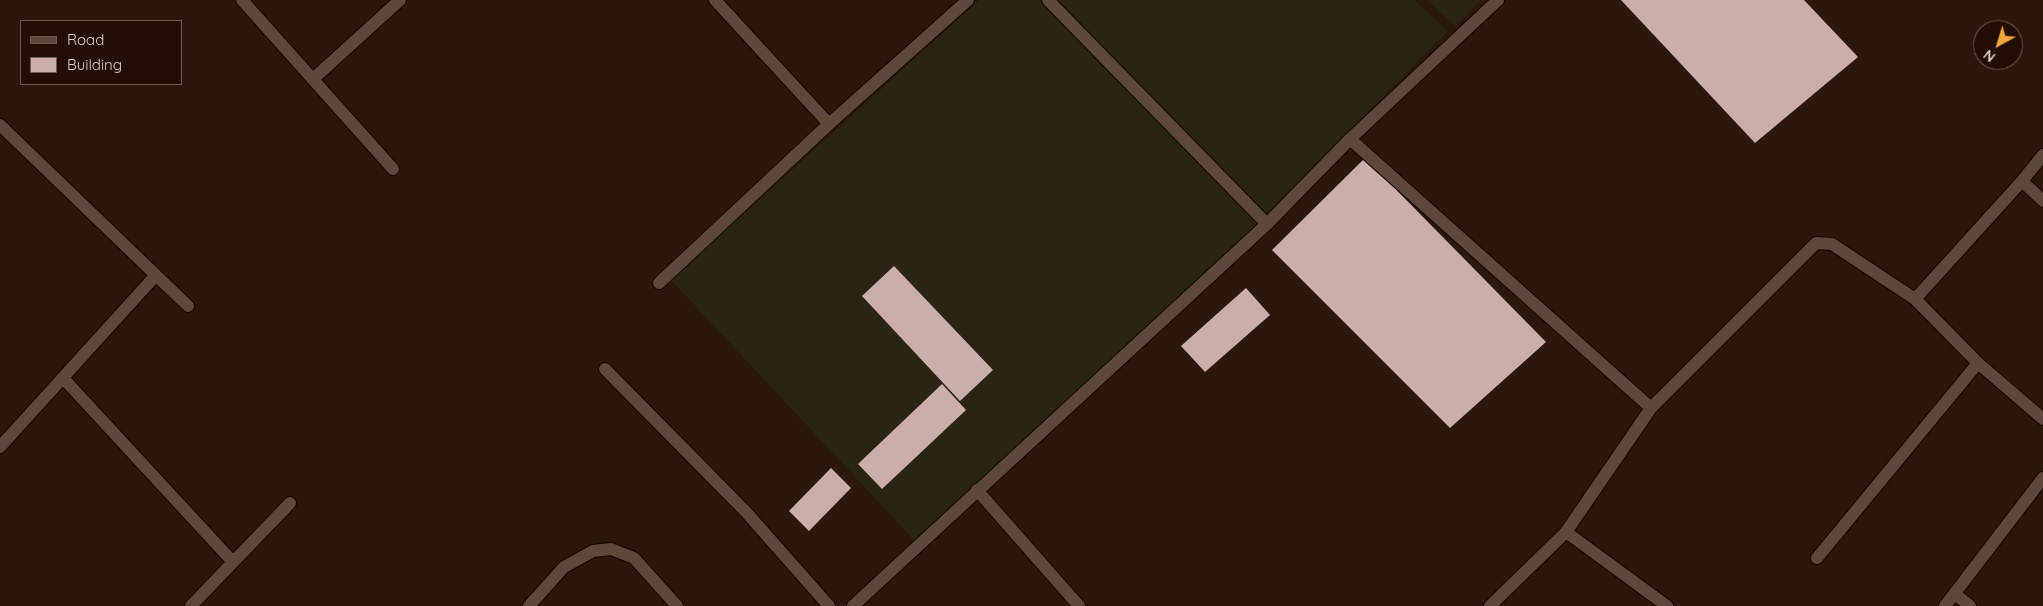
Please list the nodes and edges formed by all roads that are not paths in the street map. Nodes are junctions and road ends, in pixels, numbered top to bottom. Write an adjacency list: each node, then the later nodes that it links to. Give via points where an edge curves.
1 (242, 0): 7 (street)
2 (400, 0): 7 (street)
3 (715, 0): 8 (street)
4 (968, 0): 8 (street)
5 (1048, 0): 15 (street)
6 (1498, 0): 10 (street)
7 (313, 79): 12 (street)
8 (829, 124): 17 (street)
9 (0, 125): 16 (street)
10 (1350, 139): 15 (street); 23 (street)
11 (2043, 155): 13 (street)
12 (393, 168)
13 (2022, 181): 14 (street); 18 (street)
14 (2043, 201)
15 (1267, 224): 27 (street)
16 (156, 275): 19 (street); 22 (street)
17 (659, 283)
18 (1915, 299): 20 (street); 23 (street, via 1832,244 1816,243)
19 (188, 306)
20 (1978, 363): 24 (street); 30 (street)
21 (605, 369): 36 (street, via 746,512)
22 (62, 378): 25 (street); 31 (street)
23 (1651, 408): 29 (street)
24 (2043, 418)
25 (0, 447)
26 (2043, 478): 32 (street)
27 (977, 490): 37 (street); 38 (street)
28 (290, 503): 31 (street)
29 (1566, 532): 39 (street); 40 (street)
30 (1817, 558)
31 (233, 562): 33 (street)
32 (1954, 594): 41 (street); 42 (street)
33 (191, 606)
34 (530, 606): 35 (street, via 564,567 593,551 611,549 634,558)
35 (677, 606)
36 (829, 606)
37 (854, 606)
38 (1079, 606)
39 (1490, 606)
40 (1667, 606)
41 (1945, 606)
42 (1970, 606)

